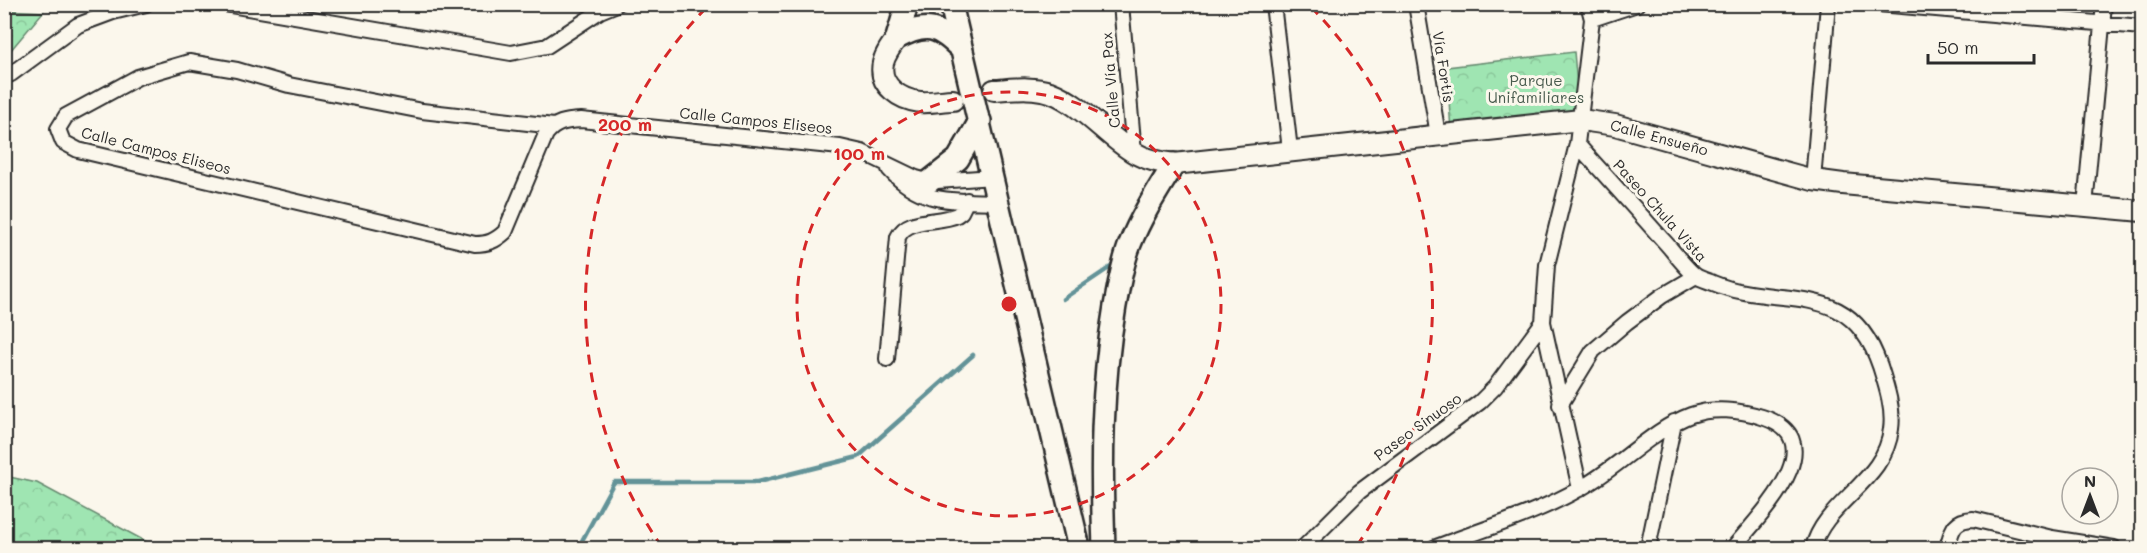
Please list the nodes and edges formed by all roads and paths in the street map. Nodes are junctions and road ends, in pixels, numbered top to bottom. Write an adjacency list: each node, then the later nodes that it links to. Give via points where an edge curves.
1 (146, 4): 19 (street, via 78,26)
2 (224, 4): 3 (street, via 511,52 547,46)
3 (617, 4)
4 (907, 4): 17 (main road)
5 (951, 4): 18 (main road)
6 (1121, 4): 28 (street, Calle Vía Pax)
7 (1273, 4): 27 (street)
8 (1416, 4): 25 (street, Vía Fortis)
9 (1587, 4): 14 (street)
10 (1637, 4): 14 (street)
11 (1828, 4): 31 (street)
12 (1879, 4): 15 (street)
13 (2104, 4): 15 (street)
14 (1592, 19): 22 (street)
15 (2102, 24): 16 (street); 35 (street)
16 (2142, 27)
17 (897, 38): 18 (main road, via 917,28 936,29); 21 (street, via 887,53 882,72 891,90 921,102)
18 (962, 50): 23 (main road)
19 (4, 76)
20 (994, 90): 28 (street, via 1026,88 1049,92)
21 (954, 100)
22 (1581, 120): 25 (street, Calle Ensueño); 26 (street); 31 (street, Calle Ensueño, via 1615,125)
23 (980, 121): 30 (main road); 32 (main road, via 957,159)
24 (554, 126): 24 (street, Calle Campos Eliseos, via 422,111 189,62 138,77 66,116 58,129 63,142 78,150 487,244 505,232 546,134); 32 (street, Calle Campos Eliseos, via 566,120 580,120 840,147 882,161)
25 (1438, 135): 27 (street, Calle Ensueño)
26 (1577, 144): 37 (street, Paseo Chula Vista); 38 (street, via 1547,265)
27 (1290, 150): 29 (street, Calle Ensueño)
28 (1134, 153): 29 (street)
29 (1174, 164): 44 (main road, via 1129,245 1118,292 1105,376)
30 (993, 177): 32 (street); 34 (main road)
31 (1813, 180): 35 (street, Calle Ensueño)
32 (917, 182): 33 (street, Calle Campos Eliseos, via 919,194)
33 (967, 200): 34 (street, Calle Campos Eliseos); 39 (street, via 961,212 951,218 913,224 901,231)
34 (999, 202): 43 (main road)
35 (2085, 206): 36 (street, Calle Ensueño)
36 (2142, 211)
37 (1696, 276): 40 (street, via 1662,296 1593,351); 49 (street, Paseo Chula Vista, via 1746,293 1820,302 1856,325 1868,337 1875,353 1891,411 1888,445 1871,473 1837,509)
38 (1543, 322): 40 (street); 45 (street, Paseo Sinuoso, via 1480,402 1359,492)
39 (887, 359)
40 (1560, 405): 42 (street)
41 (1674, 423): 42 (street); 47 (street); 48 (street, via 1693,414 1735,411 1772,420 1791,435 1793,458 1782,488)
42 (1580, 489): 46 (street)
43 (1079, 549)
44 (1104, 549)
45 (1303, 549)
46 (1434, 549)
47 (1648, 549)
48 (1733, 549)
49 (1813, 549)
50 (1947, 549): 51 (street, via 1956,524 1974,519)
51 (2114, 549)

